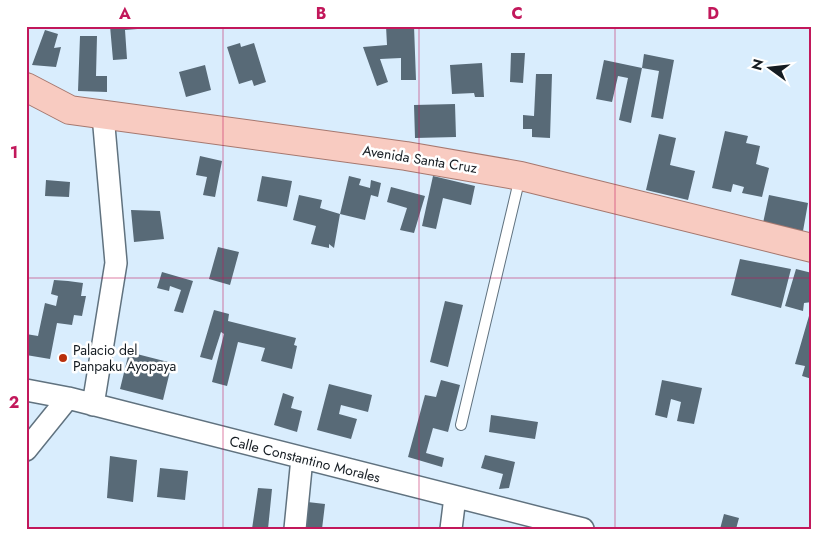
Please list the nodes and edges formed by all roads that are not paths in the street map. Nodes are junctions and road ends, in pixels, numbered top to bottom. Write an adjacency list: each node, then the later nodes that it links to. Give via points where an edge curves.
1 (26, 87): 2 (main road, Avenida Santa Cruz, via 70,110)
2 (103, 115): 3 (main road, Avenida Santa Cruz, via 406,156); 7 (street, via 116,263)
3 (521, 176): 4 (main road, Avenida Santa Cruz); 8 (lane)
4 (812, 248)
5 (26, 390): 6 (street, Calle Constantino Morales)
6 (68, 398): 7 (street, Calle Constantino Morales); 9 (street)
7 (93, 405): 10 (street, Calle Constantino Morales)
8 (461, 425)
9 (26, 450)
10 (302, 458): 11 (street, Calle Constantino Morales); 12 (street)
11 (455, 497): 13 (street); 14 (street, Calle Constantino Morales)
12 (295, 529)
13 (451, 529)
14 (583, 529)

